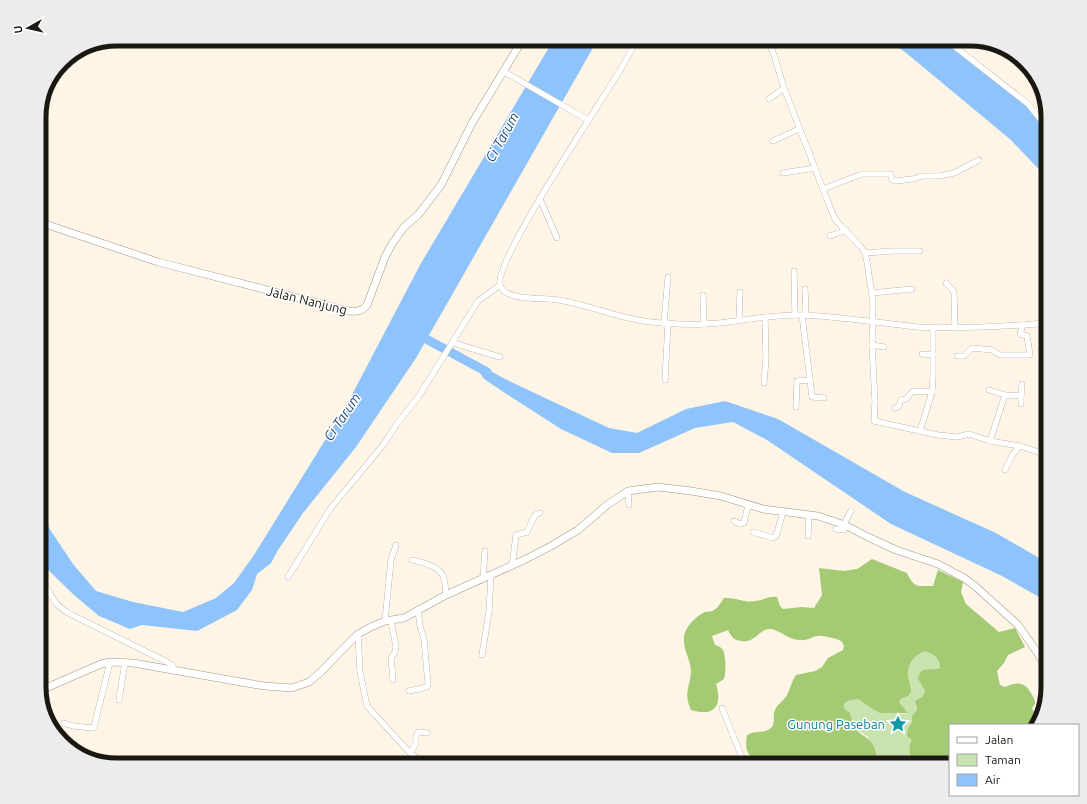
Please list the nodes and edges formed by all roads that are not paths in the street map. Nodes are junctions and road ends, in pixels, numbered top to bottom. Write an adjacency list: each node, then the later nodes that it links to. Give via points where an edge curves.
1 (518, 46): 5 (street, Jalan Nanjung)
2 (633, 46): 8 (street)
3 (771, 46): 6 (street)
4 (954, 46): 9 (street, via 1028,104)
5 (502, 71): 8 (street); 17 (street, Jalan Nanjung, via 441,185 418,215 404,227 385,257 364,309 353,312 158,262)
6 (784, 88): 7 (street); 10 (street)
7 (769, 99)
8 (588, 120): 16 (street)
9 (1041, 120)
10 (799, 129): 11 (street); 13 (street)
11 (773, 141)
12 (979, 160): 15 (street, via 963,170 939,176 895,181 890,174 862,174)
13 (815, 168): 14 (street); 15 (street)
14 (783, 173)
15 (823, 189): 18 (street, via 836,219)
16 (540, 199): 20 (street); 26 (street, via 510,251)
17 (46, 224)
18 (846, 230): 19 (street); 22 (street)
19 (830, 236)
20 (557, 238)
21 (920, 251): 22 (street)
22 (865, 253): 30 (street)
23 (794, 271): 32 (street)
24 (668, 277): 37 (street)
25 (946, 283): 42 (street, via 954,293)
26 (500, 285): 37 (street, via 504,291 518,297 556,299 638,320); 43 (street, via 478,301)
27 (805, 289): 33 (street)
28 (912, 289): 30 (street)
29 (740, 292): 35 (street)
30 (872, 293): 36 (street)
31 (703, 295): 38 (street)
32 (795, 315): 33 (street); 34 (street)
33 (804, 315): 36 (street); 51 (street)
34 (765, 317): 35 (street); 52 (street)
35 (739, 320): 38 (street)
36 (873, 322): 41 (street); 44 (street)
37 (666, 323): 38 (street); 50 (street)
38 (704, 324)
39 (1041, 324): 40 (street)
40 (1023, 325): 42 (street); 48 (street, via 1020,334 1027,336 1030,355 1000,355 992,350 972,348 964,356)
41 (933, 328): 42 (street); 47 (street)
42 (955, 328)
43 (453, 342): 49 (street); 83 (street, via 419,396 384,444 330,509)
44 (872, 345): 45 (street); 62 (street, via 874,421)
45 (884, 347)
46 (922, 354): 47 (street)
47 (934, 355): 55 (street)
48 (957, 356)
49 (500, 357)
50 (665, 380)
51 (810, 380): 58 (street, via 812,397); 60 (street, via 797,381)
52 (764, 383)
53 (1022, 384): 57 (street)
54 (989, 390): 56 (street)
55 (932, 392): 61 (street, via 913,390); 62 (street)
56 (1004, 395): 57 (street); 63 (street)
57 (1021, 396): 59 (street)
58 (824, 398)
59 (1021, 404)
60 (796, 407)
61 (895, 408)
62 (920, 431): 63 (street, via 956,437 969,434)
63 (990, 441): 64 (street)
64 (1020, 446): 65 (street); 66 (street)
65 (1041, 454)
66 (1005, 470)
67 (628, 491): 68 (street); 69 (street, via 658,487 722,496); 81 (street, via 551,546)
68 (629, 505)
69 (748, 505): 71 (street); 74 (street, via 744,522 740,524)
70 (851, 511): 75 (street)
71 (783, 512): 73 (street); 76 (street, via 776,536 773,538)
72 (540, 513): 81 (street, via 534,514 527,532 515,537)
73 (809, 515): 75 (street, via 818,516); 77 (street)
74 (734, 521)
75 (839, 527): 91 (street, via 938,564 964,578 1018,625)
76 (753, 532)
77 (808, 536)
78 (396, 545): 88 (street, via 391,560)
79 (485, 551): 84 (street)
80 (412, 560): 86 (street, via 427,564 440,572 444,577)
81 (512, 566): 82 (street)
82 (490, 575): 84 (street); 90 (street, via 489,612)
83 (288, 577)
84 (483, 579): 86 (street)
85 (46, 587): 94 (street, via 62,609 167,662)
86 (446, 596): 87 (street)
87 (418, 610): 88 (street, via 404,618); 97 (street, via 428,684 427,687)
88 (388, 621): 89 (street); 95 (street, via 396,647 391,658)
89 (358, 634): 94 (street, via 309,682 292,688 264,686); 102 (street, via 360,672 367,706)
90 (482, 655)
91 (1041, 659)
92 (110, 662): 93 (street); 96 (street); 100 (street, via 94,727)
93 (125, 662): 94 (street); 98 (street)
94 (175, 671)
95 (393, 680)
96 (46, 688)
97 (409, 691)
98 (119, 700)
99 (722, 708): 104 (street)
100 (64, 723)
101 (427, 734): 102 (street, via 418,732 416,743)
102 (410, 753): 103 (street)
103 (417, 758)
104 (742, 758)

